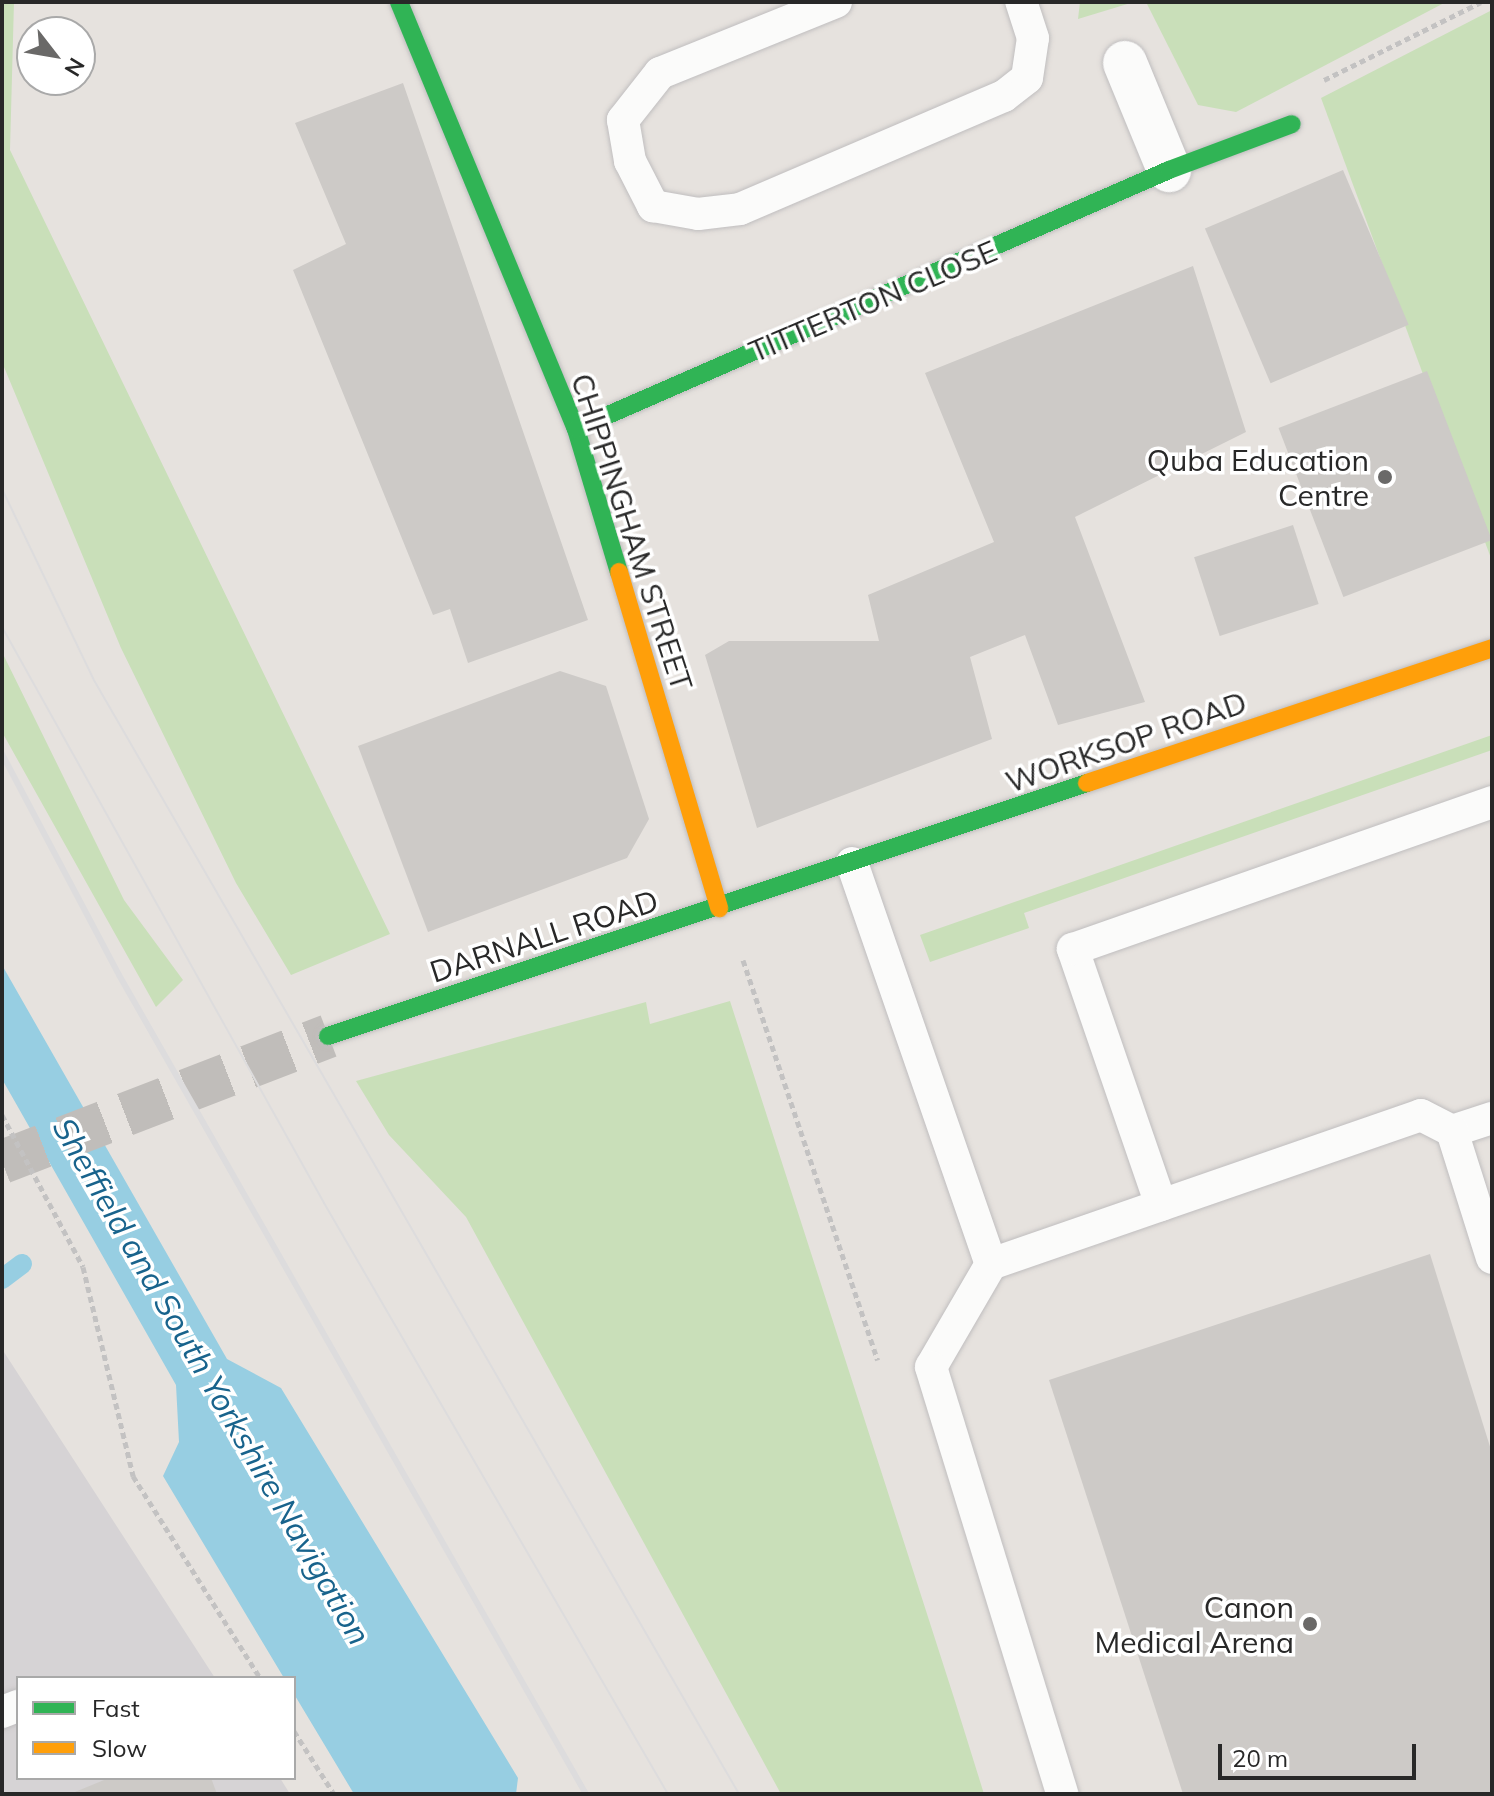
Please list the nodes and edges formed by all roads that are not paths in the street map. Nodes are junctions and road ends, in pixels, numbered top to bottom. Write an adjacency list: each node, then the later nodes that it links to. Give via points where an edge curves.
1 (399, 2): 7 (street, CHIPPINGHAM STREET)
2 (836, 2): 3 (lane, via 660,73 623,120 630,161 653,206 698,214 740,209 1004,96 1027,78 1033,38)
3 (1021, 2)
4 (1125, 63): 6 (street)
5 (1292, 124): 6 (street, TITTERTON CLOSE)
6 (1169, 170): 7 (street, TITTERTON CLOSE)
7 (576, 429): 12 (street, CHIPPINGHAM STREET)
8 (1492, 648): 10 (street, WORKSOP ROAD)
9 (1492, 802): 16 (lane, via 1073,949)
10 (852, 863): 11 (street, WORKSOP ROAD); 18 (lane)
11 (777, 887): 12 (street, DARNALL ROAD)
12 (719, 908): 13 (street, DARNALL ROAD)
13 (328, 1036)
14 (1492, 1118): 15 (lane)
15 (1452, 1131): 16 (lane, via 1421,1115); 17 (lane)
16 (1161, 1205): 18 (lane)
17 (1492, 1258)
18 (991, 1264): 19 (lane, via 931,1367)
19 (1062, 1794)

